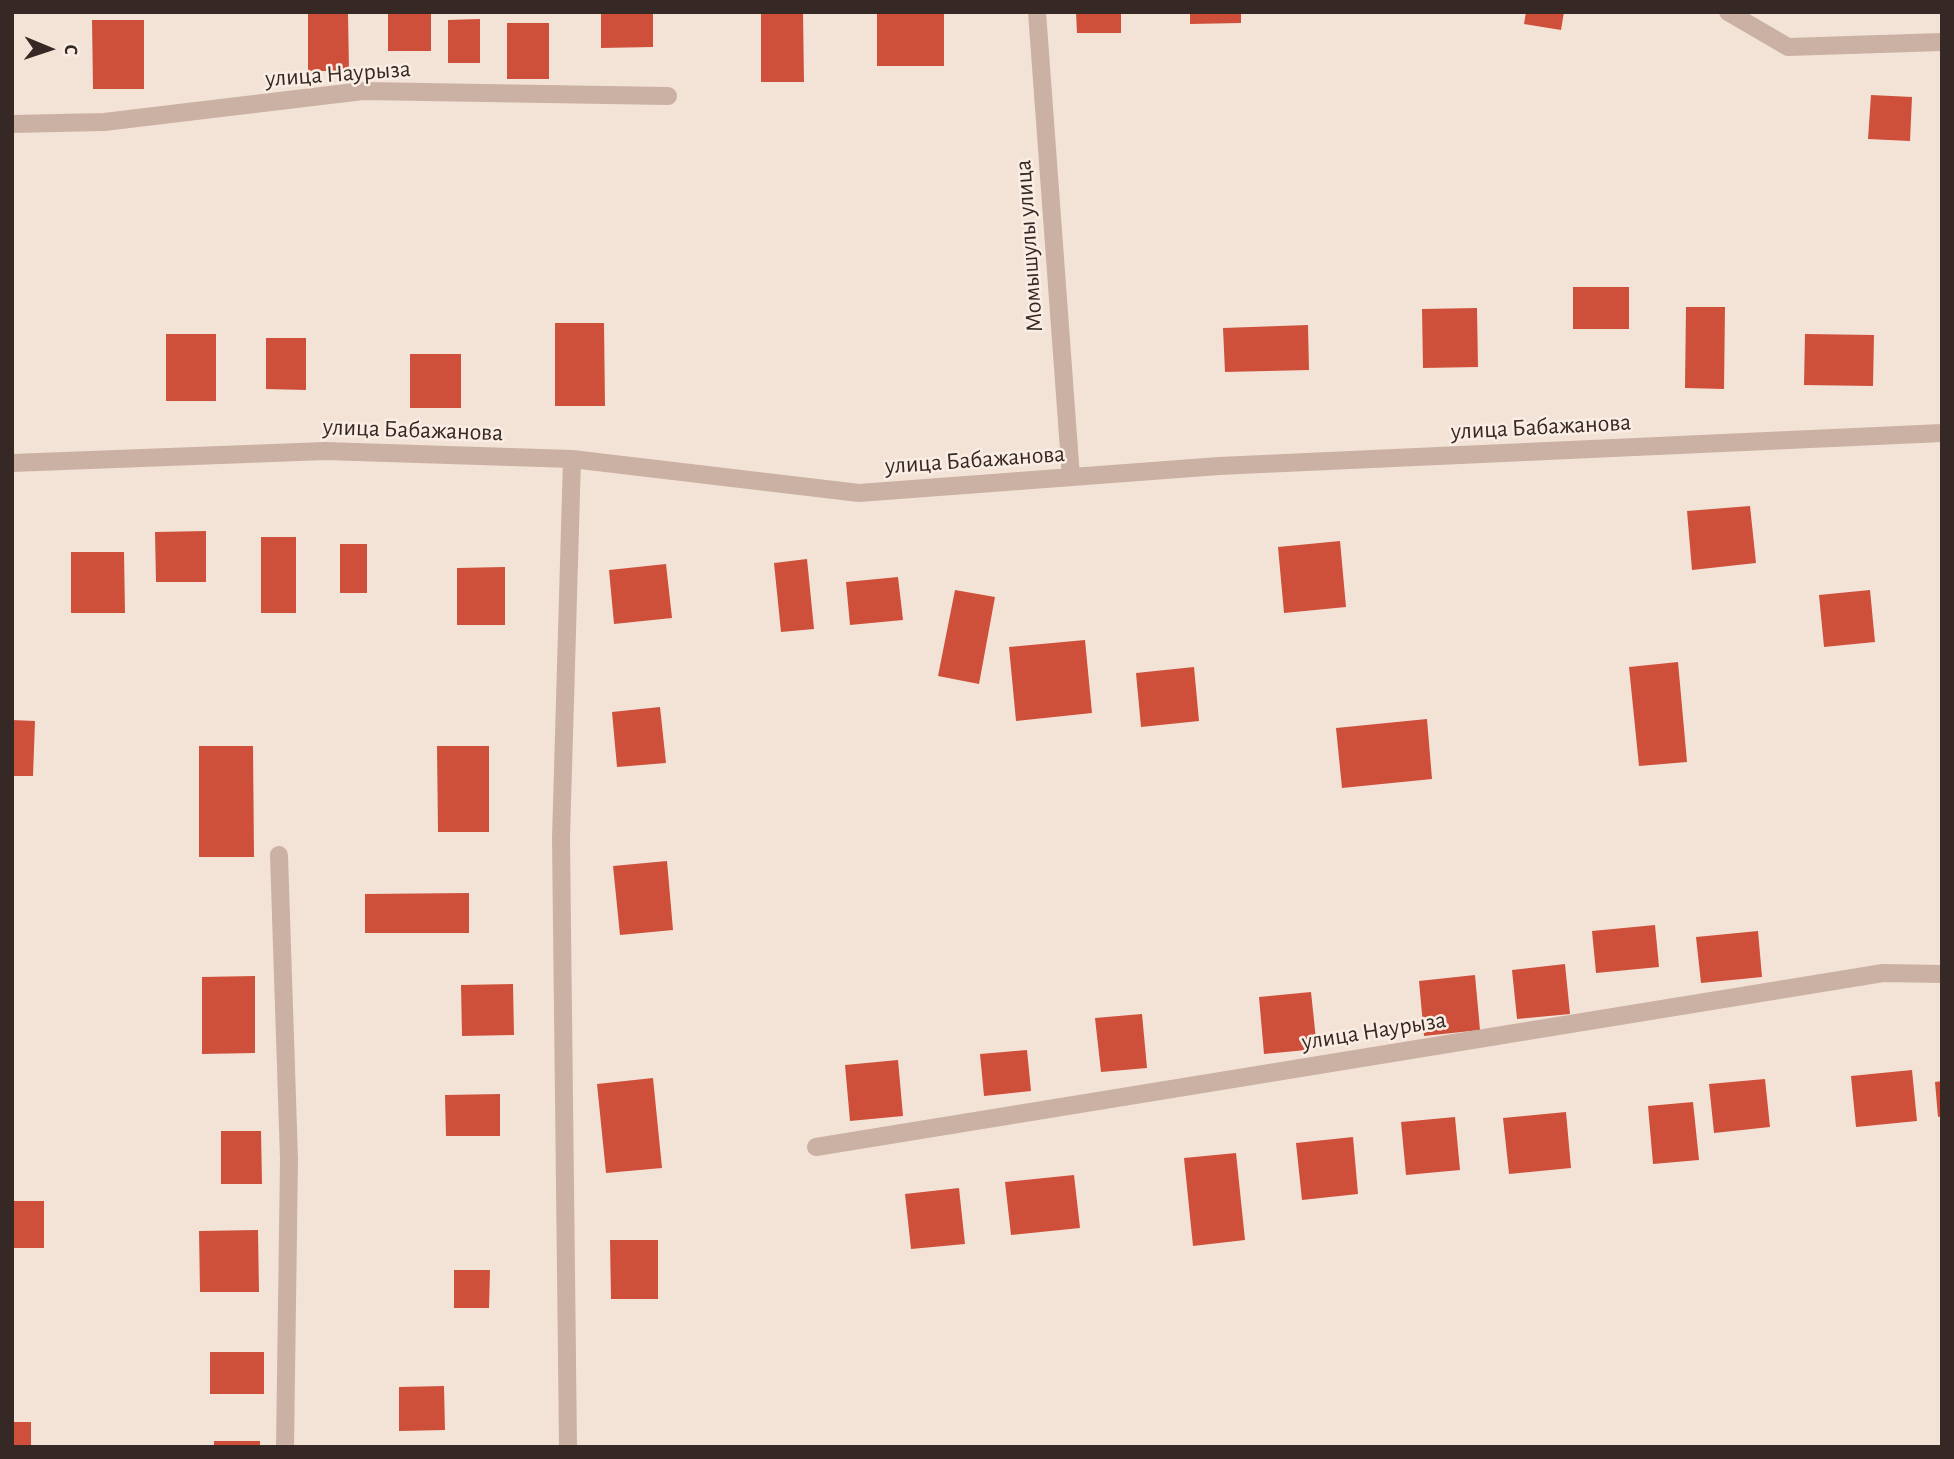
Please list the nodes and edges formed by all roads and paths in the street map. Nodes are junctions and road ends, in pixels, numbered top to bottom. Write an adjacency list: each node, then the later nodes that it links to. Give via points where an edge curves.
1 (1037, 12): 9 (street, Момышулы улица)
2 (1728, 12): 3 (street, via 1788,47)
3 (1942, 41)
4 (668, 96): 5 (street, улица Наурыза, via 363,91 104,122)
5 (12, 124)
6 (1942, 433): 9 (street, улица Бабажанова, via 1233,465)
7 (572, 459): 8 (street, улица Бабажанова, via 325,451); 9 (street, улица Бабажанова, via 859,493); 14 (street, via 561,838)
8 (12, 463)
9 (1071, 477)
10 (279, 855): 13 (street, via 289,1159)
11 (1942, 974): 12 (street, улица Наурыза, via 1883,973)
12 (816, 1147)
13 (285, 1447)
14 (568, 1447)

